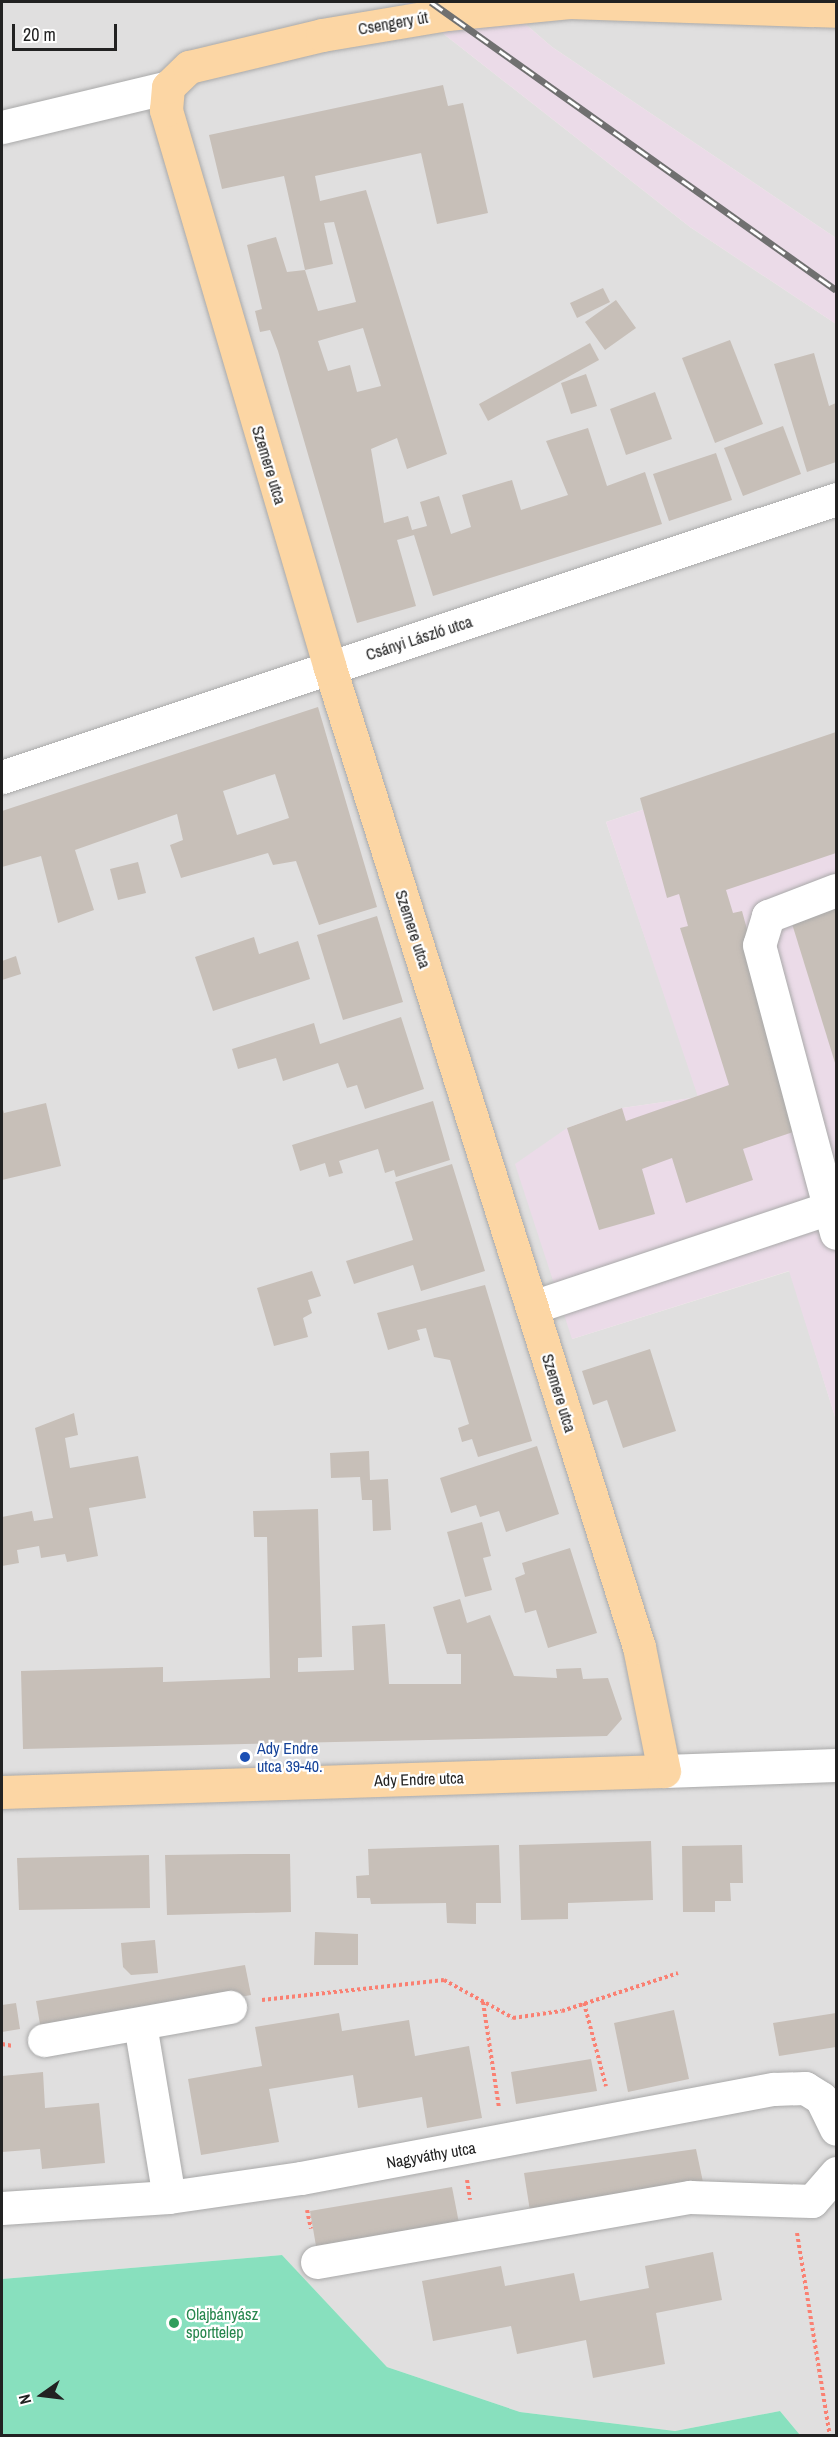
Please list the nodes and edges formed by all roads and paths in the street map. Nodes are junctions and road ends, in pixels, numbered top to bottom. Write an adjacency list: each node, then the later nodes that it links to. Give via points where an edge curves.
1 (821, 8): 2 (main road, Csengery út, via 569,2 447,14 243,52 189,67)
2 (168, 87): 3 (street, Csengery út); 5 (main road, Szemere utca, via 166,110 173,142)
3 (2, 126)
4 (837, 499): 5 (street, Csányi László utca)
5 (330, 668): 6 (street, Csányi László utca); 9 (main road, Szemere utca)
6 (2, 777)
7 (837, 890): 8 (street, via 768,915 759,945)
8 (833, 1220): 9 (street)
9 (533, 1307): 11 (main road, Szemere utca, via 639,1647)
10 (837, 1765): 11 (street, Ady Endre utca)
11 (664, 1772): 12 (main road, Ady Endre utca)
12 (2, 1792)
13 (678, 1973): 15 (path)
14 (483, 2002): 15 (path, via 513,2018); 16 (path, via 444,1980); 24 (path)
15 (585, 2003): 22 (path)
16 (241, 2004): 17 (street)
17 (140, 2024): 18 (street); 28 (street)
18 (35, 2043): 19 (path)
19 (2, 2044)
20 (837, 2082): 21 (street, Nagyváthy utca)
21 (805, 2088): 22 (street, Nagyváthy utca, via 749,2093); 23 (street, via 821,2098)
22 (614, 2123): 24 (street, Nagyváthy utca)
23 (837, 2129)
24 (505, 2143): 25 (street, Nagyváthy utca)
25 (462, 2150): 27 (street, Nagyváthy utca); 31 (path)
26 (837, 2173): 29 (street, via 812,2201)
27 (301, 2178): 28 (street, Nagyváthy utca); 32 (path)
28 (169, 2197): 30 (street, Nagyváthy utca)
29 (792, 2203): 31 (street, via 690,2197); 33 (path)
30 (2, 2208)
31 (475, 2237): 32 (street)
32 (317, 2262)
33 (830, 2436)

